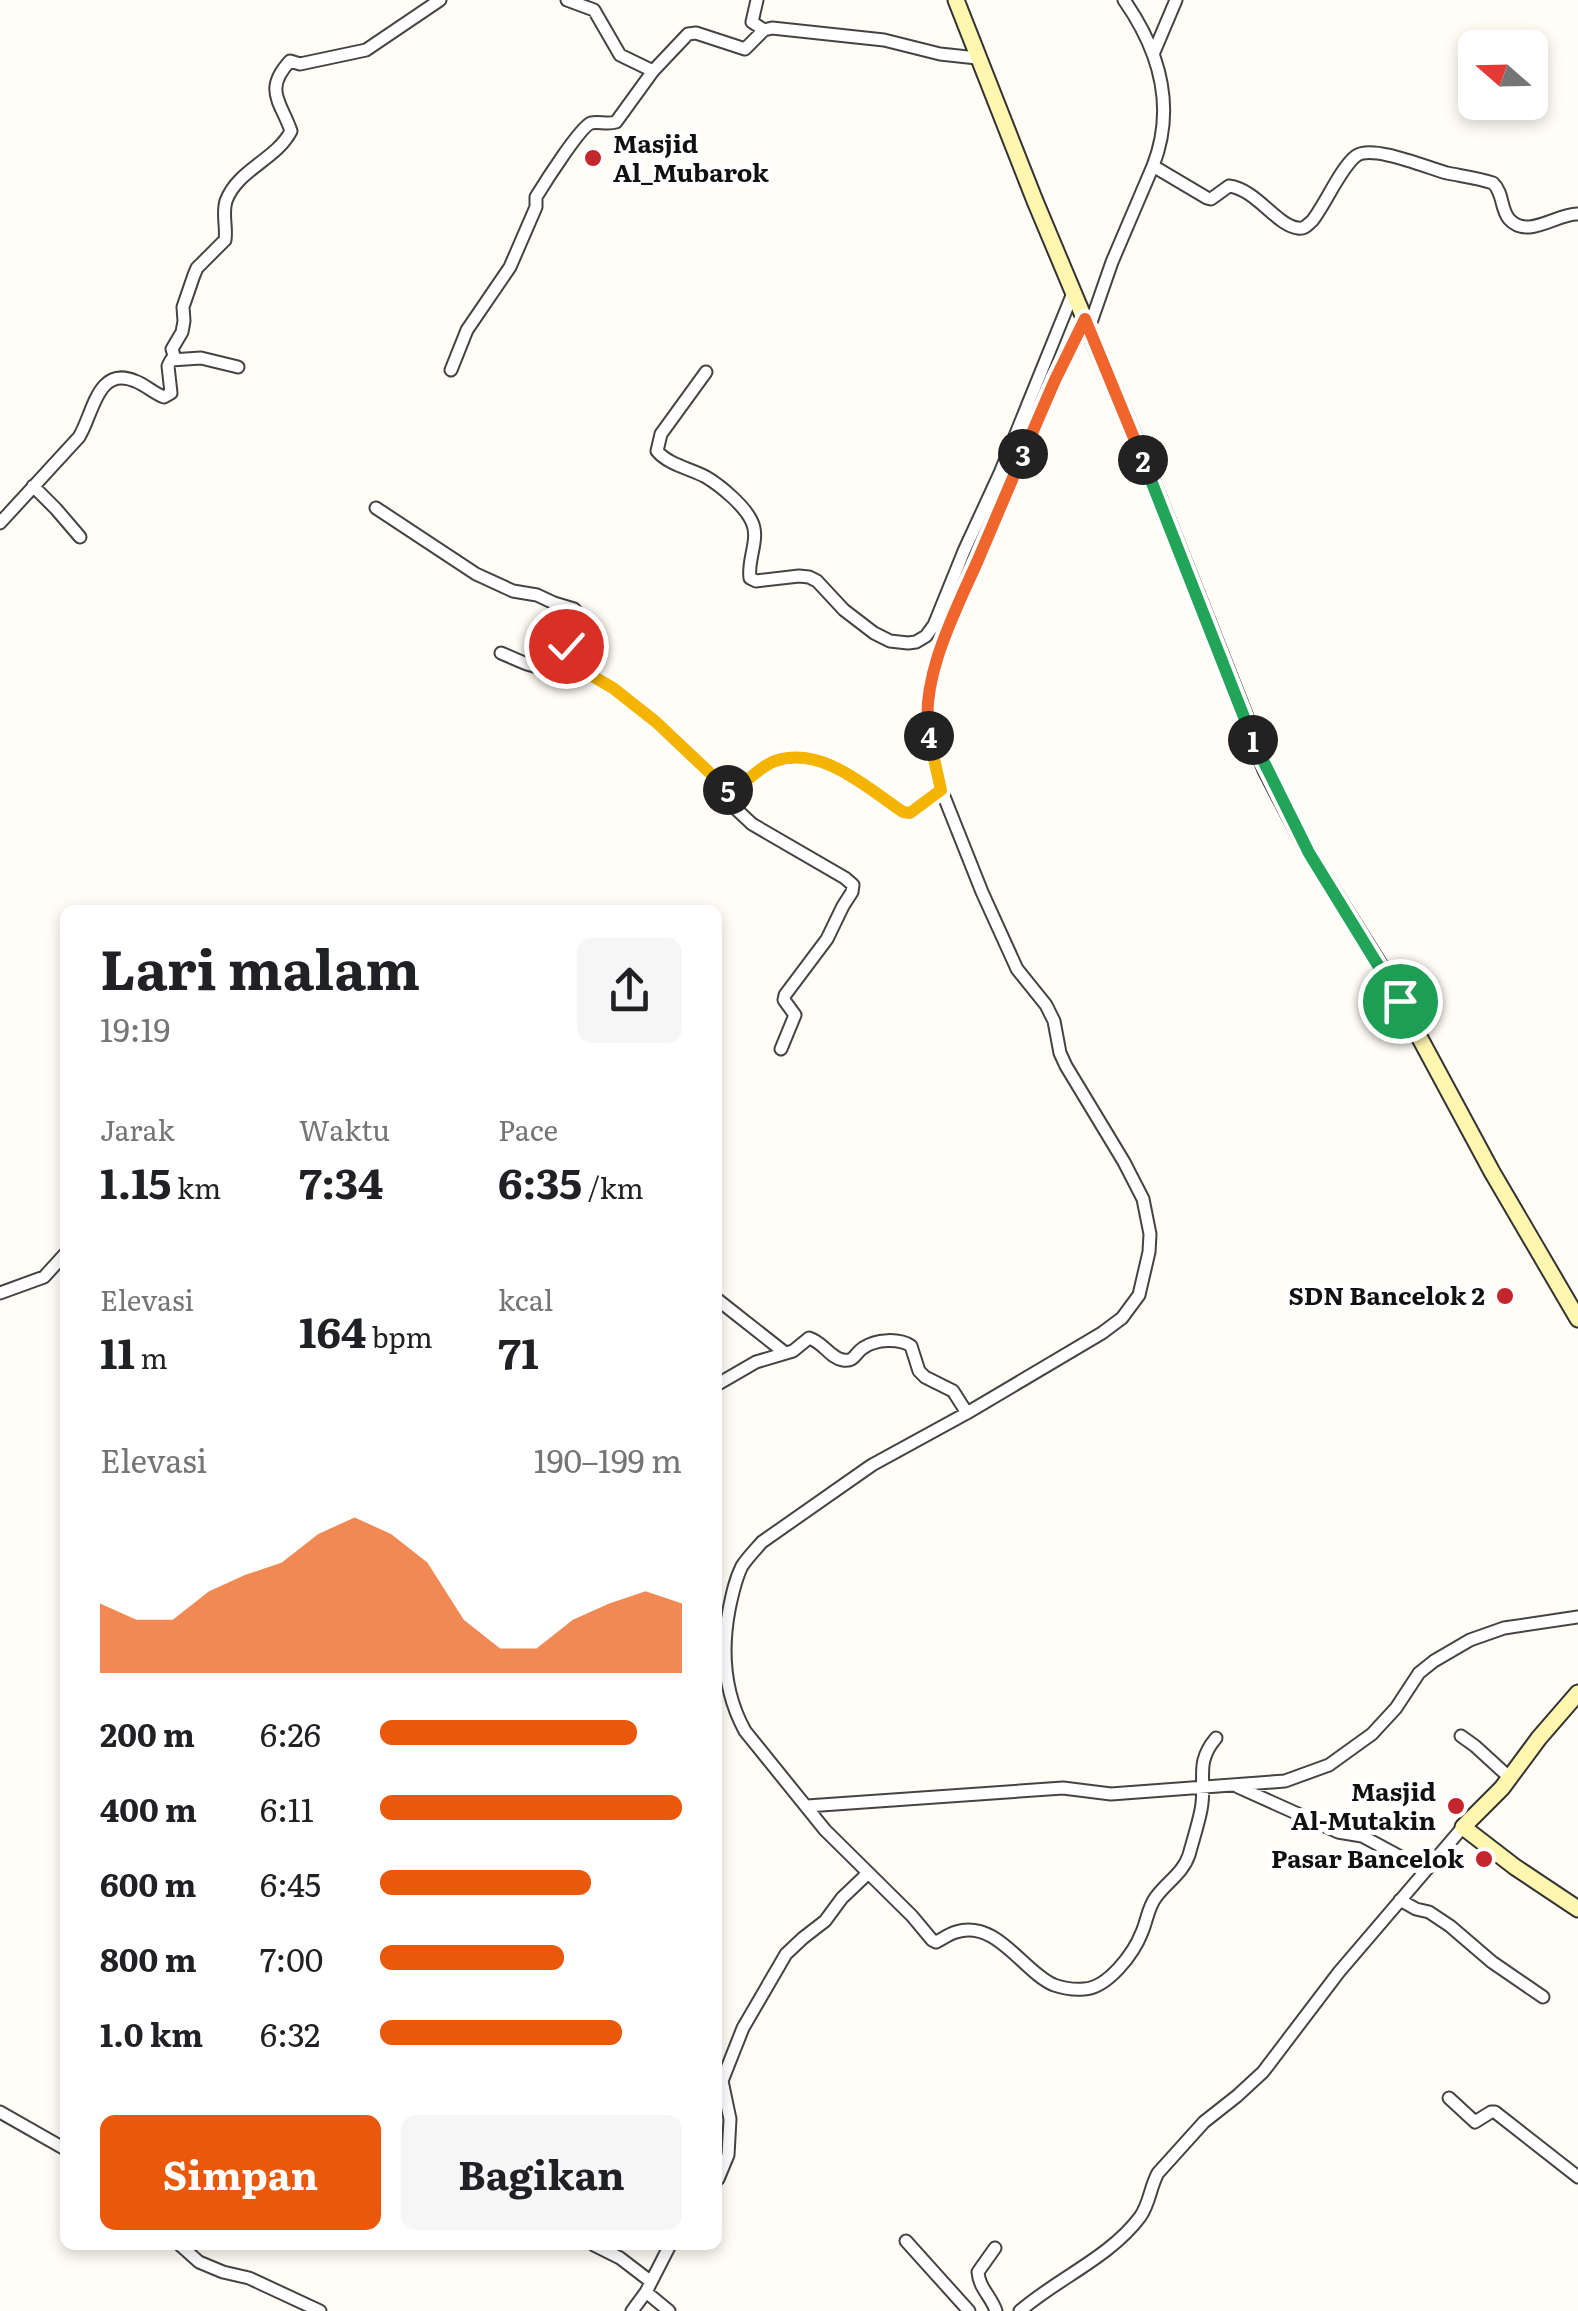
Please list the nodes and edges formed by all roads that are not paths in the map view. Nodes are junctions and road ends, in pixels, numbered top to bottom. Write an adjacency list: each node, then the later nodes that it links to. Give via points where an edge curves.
1 (440, 0): 14 (street, via 366,50 286,65 276,99 291,131 229,195 226,236 194,275 172,349)
2 (567, 0): 10 (street, via 594,10 620,55)
3 (757, 0): 7 (street, via 752,22)
4 (956, 0): 9 (street)
5 (1124, 0): 8 (street)
6 (1176, 0): 8 (street)
7 (764, 30): 9 (street, via 848,35); 10 (street, via 745,48 688,34)
8 (1154, 52): 11 (street, via 1164,126)
9 (977, 58): 13 (street)
10 (653, 72): 16 (street, via 616,122 586,126 544,184 510,267 467,330)
11 (1153, 166): 12 (street, via 1204,198 1229,186 1241,188 1296,228 1312,221 1364,153 1493,183 1509,220 1518,225); 13 (street, via 1112,262)
12 (1578, 214)
13 (1081, 311): 17 (street, via 1030,402 934,624 916,642 874,634 808,577 750,578 751,519 709,479 656,451); 25 (street, via 939,654 927,728); 30 (street, via 1274,785)
14 (175, 359): 15 (street); 18 (street, via 168,366 168,396 125,378 105,384 85,428)
15 (238, 366)
16 (451, 370)
17 (706, 372)
18 (33, 486): 20 (street); 21 (street)
19 (376, 508): 23 (street, via 476,574 577,610 580,619)
20 (0, 523)
21 (80, 537)
22 (500, 653): 23 (street, via 542,668)
23 (560, 659): 24 (street, via 613,688)
24 (728, 790): 25 (street, via 775,760 802,758 837,768 903,812); 26 (street, via 752,824 853,885 822,947 786,995 795,1015)
25 (939, 791): 33 (street, via 1017,969 1046,1005 1066,1066 1143,1199 1150,1234 1139,1295 1122,1318)
26 (781, 1049)
27 (60, 1259): 28 (street, via 44,1277)
28 (0, 1292)
29 (722, 1303): 31 (street)
30 (1578, 1319)
31 (784, 1352): 32 (street); 33 (street, via 814,1338 846,1361 872,1344 902,1341 911,1346 919,1372 947,1386)
32 (722, 1382)
33 (964, 1407): 41 (street, via 762,1542 737,1577 724,1652 728,1689 744,1731)
34 (1578, 1616): 40 (street, via 1470,1640 1418,1673 1372,1734 1329,1765 1285,1781)
35 (1578, 1693): 39 (street)
36 (1461, 1736): 39 (street)
37 (1216, 1738): 38 (street, via 1204,1754)
38 (1203, 1776): 40 (street); 41 (street, via 1111,1794 1063,1788); 44 (street, via 1188,1859 1156,1897 1136,1946 1105,1983 1088,1990 1051,1984 991,1936 959,1931 936,1942)
39 (1510, 1778): 42 (street)
40 (1236, 1786): 43 (street, via 1338,1832 1362,1836)
41 (807, 1806): 44 (street)
42 (1463, 1827): 43 (street); 46 (street)
43 (1425, 1870): 45 (street)
44 (865, 1875): 48 (street, via 786,1954 742,2028)
45 (1400, 1900): 47 (street, via 1450,1926); 66 (street, via 1263,2072 1158,2173 1133,2226)
46 (1578, 1909)
47 (1542, 1997)
48 (722, 2081)
49 (722, 2081): 53 (street, via 730,2119)
50 (1449, 2098): 54 (street, via 1475,2122 1496,2112)
51 (0, 2112): 52 (street)
52 (60, 2146)
53 (722, 2169)
54 (1578, 2177)
55 (906, 2241): 64 (street)
56 (995, 2248): 65 (street, via 978,2272)
57 (186, 2250): 61 (street, via 199,2262)
58 (604, 2250): 60 (street)
59 (667, 2250): 60 (street)
60 (648, 2287): 62 (street); 63 (street)
61 (320, 2311)
62 (632, 2311)
63 (669, 2311)
64 (970, 2311)
65 (996, 2311)
66 (1020, 2311)

